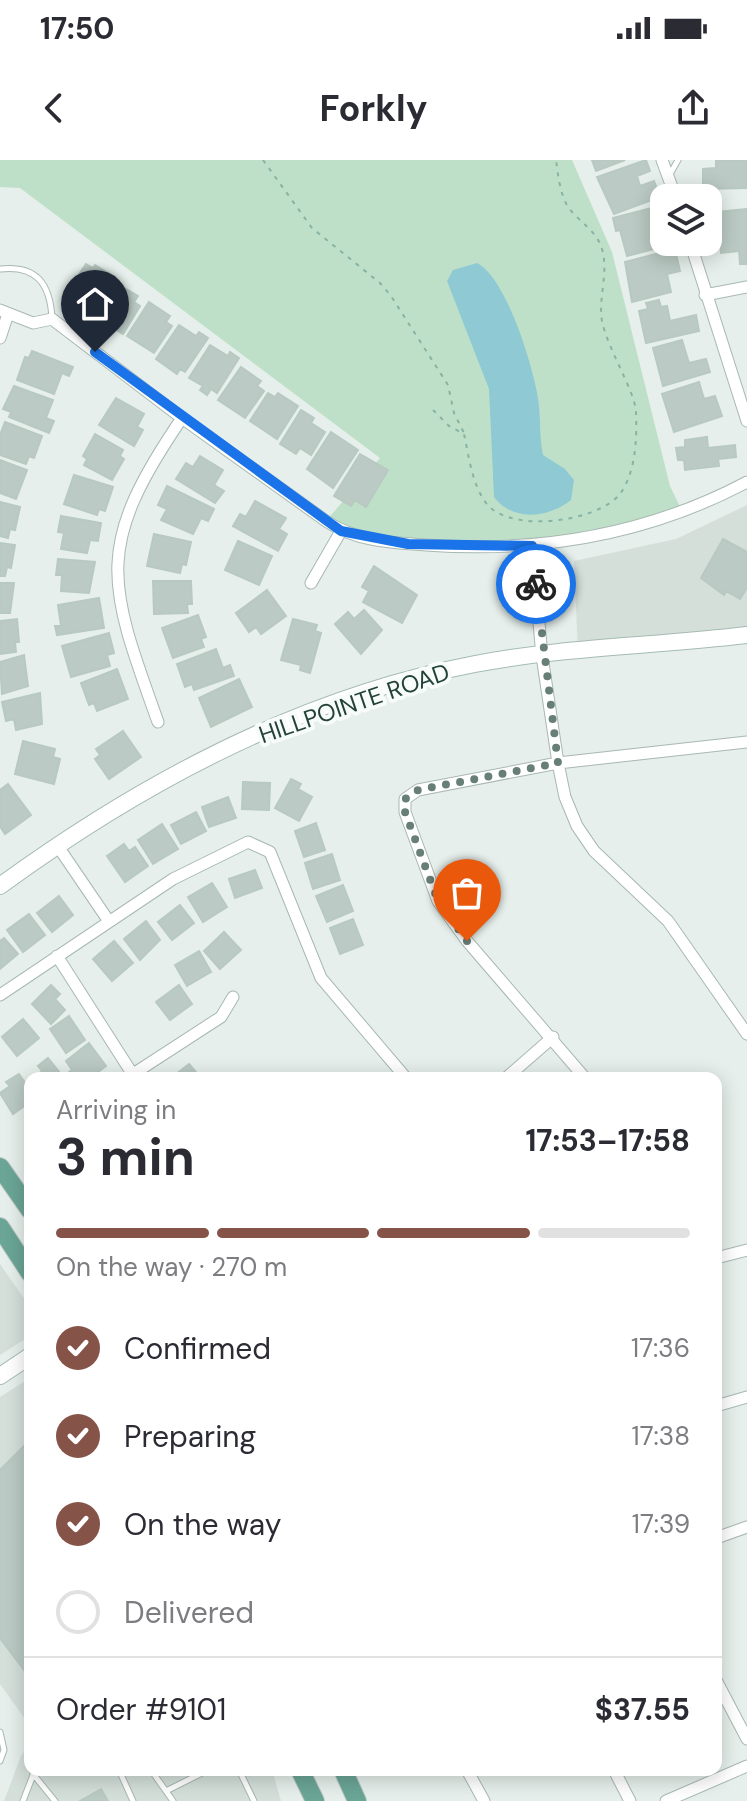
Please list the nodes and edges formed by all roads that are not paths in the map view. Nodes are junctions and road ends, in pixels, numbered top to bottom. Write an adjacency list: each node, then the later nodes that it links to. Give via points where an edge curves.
1 (662, 160): 3 (street)
2 (678, 160): 3 (lane)
3 (668, 177): 4 (street)
4 (671, 184)
5 (694, 256): 8 (street)
6 (0, 269): 10 (lane, via 22,267 37,275 51,300)
7 (747, 287): 8 (street)
8 (705, 295): 13 (street)
9 (4, 312): 10 (street, via 33,323); 11 (street)
10 (52, 319): 12 (street)
11 (0, 338)
12 (182, 418): 15 (street); 20 (street, via 135,493 117,559 123,625)
13 (747, 421)
14 (747, 482): 16 (street, via 683,513 613,533)
15 (341, 531): 16 (street, via 408,544); 17 (street)
16 (532, 546): 19 (street)
17 (311, 583)
18 (747, 635): 19 (street, HILLPOINTE ROAD)
19 (542, 656): 22 (street); 23 (street, HILLPOINTE ROAD, via 477,663 414,679 258,734 140,791)
20 (158, 722)
21 (747, 742): 22 (street)
22 (558, 763): 29 (street, via 565,797 594,851 668,921); 30 (street, via 418,790 405,799 405,812 438,901)
23 (57, 845): 24 (street, HILLPOINTE ROAD); 25 (street)
24 (0, 886)
25 (108, 920): 26 (street); 33 (street, via 173,879 248,842 258,844 270,852 321,978)
26 (57, 956): 27 (street); 31 (street)
27 (0, 995)
28 (233, 997): 32 (street, via 221,1017)
29 (747, 1034)
30 (553, 1037): 34 (street); 35 (street)
31 (128, 1072)
32 (138, 1072)
33 (401, 1072)
34 (513, 1072)
35 (580, 1072)
36 (0, 1167): 37 (main road)
37 (24, 1201)
38 (0, 1227): 41 (main road)
39 (747, 1250): 40 (street)
40 (722, 1256)
41 (24, 1264)
42 (24, 1360): 43 (street)
43 (0, 1376)
44 (747, 1397): 45 (street)
45 (722, 1404)
46 (747, 1527): 47 (street)
47 (722, 1536)
48 (722, 1691): 50 (street)
49 (0, 1732): 51 (lane)
50 (747, 1739)
51 (0, 1761)
52 (747, 1766): 73 (street)
53 (32, 1776): 64 (lane)
54 (37, 1776): 65 (lane)
55 (122, 1776): 66 (lane)
56 (155, 1776): 63 (lane)
57 (196, 1776): 63 (lane)
58 (242, 1776): 68 (lane)
59 (303, 1776): 69 (main road)
60 (346, 1776): 70 (main road)
61 (470, 1776): 71 (street)
62 (617, 1776): 72 (street)
63 (166, 1791): 67 (lane)
64 (23, 1801)
65 (55, 1801)
66 (133, 1801)
67 (173, 1801)
68 (254, 1801)
69 (315, 1801)
70 (357, 1801)
71 (484, 1801)
72 (630, 1801)
73 (666, 1801)

